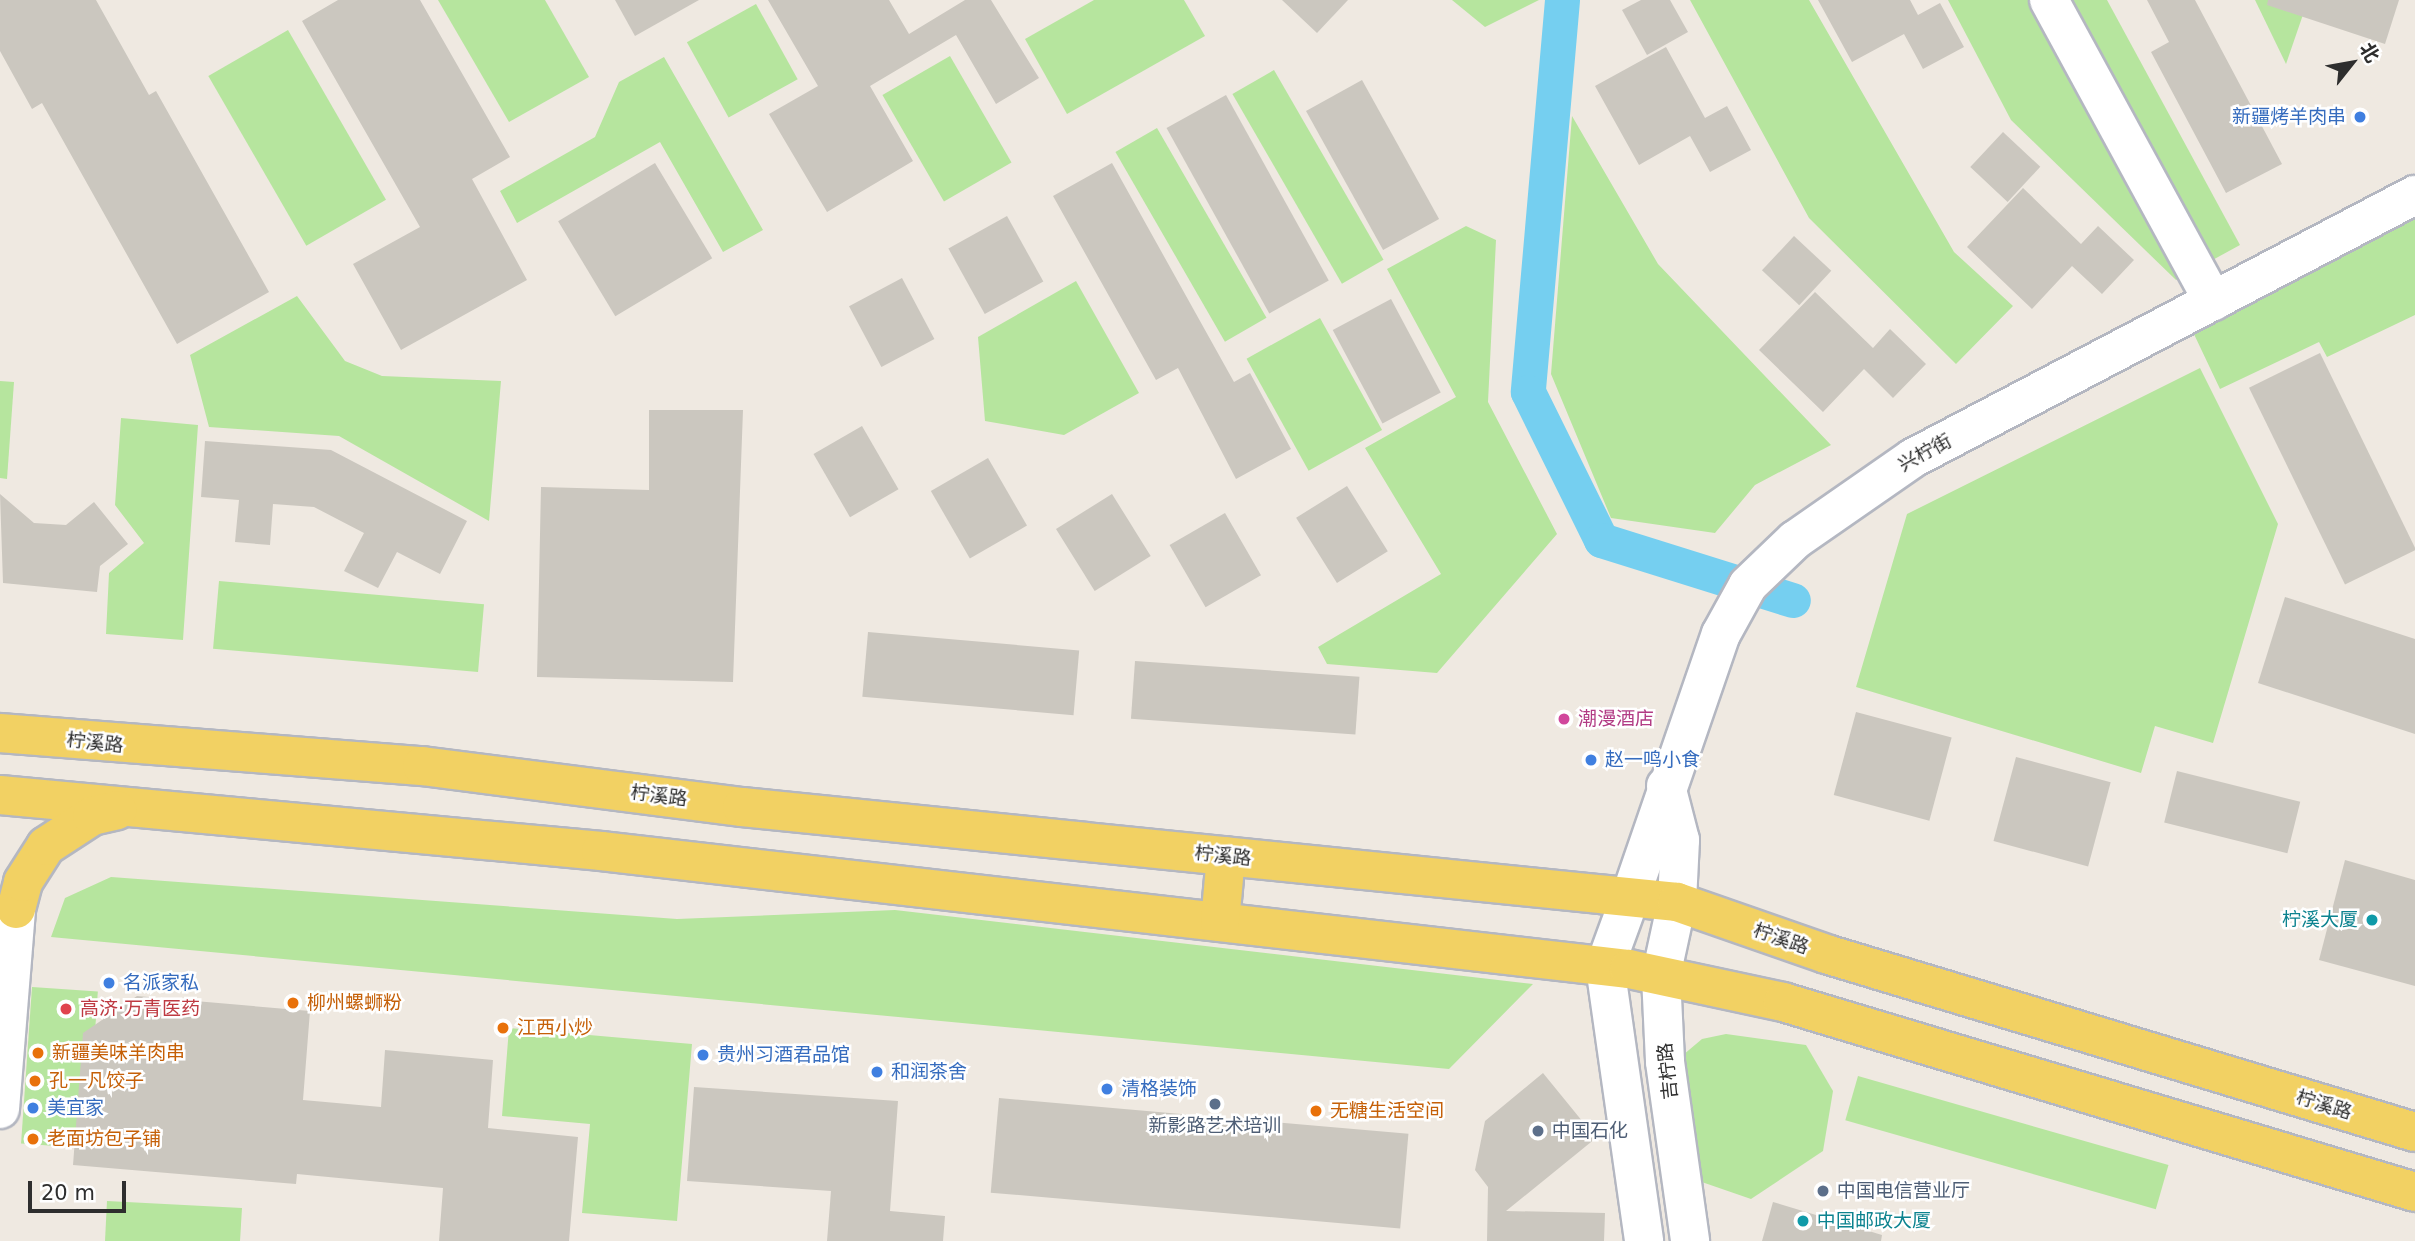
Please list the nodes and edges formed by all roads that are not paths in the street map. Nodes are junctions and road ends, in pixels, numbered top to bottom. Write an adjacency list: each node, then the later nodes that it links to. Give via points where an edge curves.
1 (2049, 0): 3 (street)
2 (2415, 195): 3 (street, 兴柠街)
3 (2213, 301): 7 (street, 兴柠街, via 1913,458 1795,540 1748,585 1733,609)
4 (0, 724): 6 (main road)
5 (0, 733): 6 (main road, 柠溪路)
6 (134, 747): 10 (main road, 柠溪路, via 422,766 742,807)
7 (1666, 786): 12 (street, 兴柠街); 13 (street, 吉柠路, via 1680,840)
8 (7, 796): 9 (main road)
9 (128, 808): 14 (main road, via 92,816 46,846 23,883); 15 (main road, via 601,851)
10 (1226, 856): 12 (main road, 柠溪路); 15 (main road)
11 (0, 873): 14 (main road)
12 (1631, 895): 13 (main road, 柠溪路); 16 (street, 兴柠街)
13 (1677, 902): 17 (street, 吉柠路); 18 (main road, 柠溪路, via 1826,954)
14 (16, 909): 20 (street)
15 (1220, 922): 16 (main road)
16 (1605, 966): 17 (main road); 23 (street)
17 (1661, 976): 19 (main road, via 1783,1002); 24 (street, 吉柠路, via 1665,1062)
18 (2092, 1034): 19 (main road); 21 (main road, 柠溪路)
19 (2078, 1091): 22 (main road)
20 (0, 1109)
21 (2415, 1132)
22 (2415, 1192)
23 (1644, 1241)
24 (1690, 1241)

